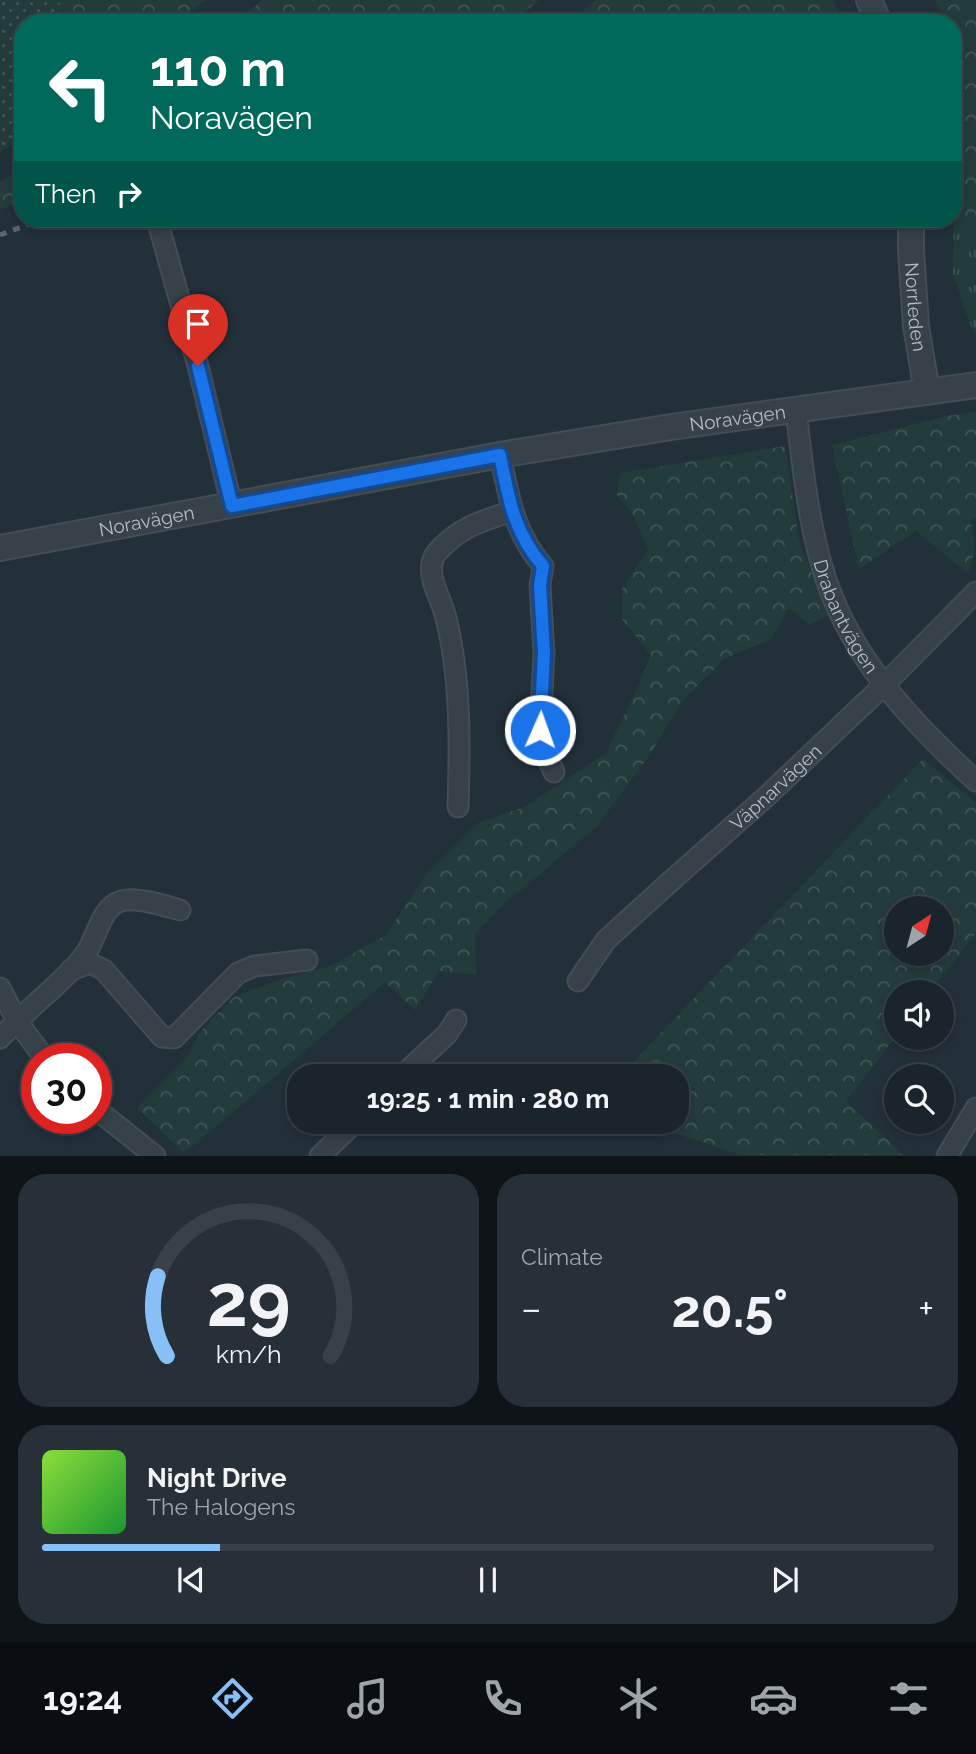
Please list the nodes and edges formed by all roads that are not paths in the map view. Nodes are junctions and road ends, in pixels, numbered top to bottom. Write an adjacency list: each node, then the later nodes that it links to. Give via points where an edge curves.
1 (159, 228): 7 (street)
2 (911, 228): 4 (street, Norrleden, via 916,326)
3 (976, 385): 4 (street, Noravägen)
4 (927, 392): 5 (street, Noravägen)
5 (796, 410): 6 (street, Noravägen); 11 (street, Drabantvägen, via 810,521 821,565 854,644)
6 (500, 455): 7 (street, Noravägen); 8 (street)
7 (232, 506): 9 (street, Noravägen)
8 (512, 511): 12 (street, via 531,552 543,566 540,730); 14 (street, via 471,525 449,540 434,555 430,571 454,655)
9 (0, 548)
10 (976, 592): 11 (street, Väpnarvägen)
11 (885, 684): 13 (street, Drabantvägen, via 915,723); 18 (street, Väpnarvägen, via 606,940)
12 (554, 772)
13 (976, 781)
14 (458, 807)
15 (180, 910): 17 (street, via 120,901 102,918 85,955)
16 (306, 960): 17 (street, via 255,966 238,973 174,1038 162,1037 104,970 90,964)
17 (71, 970): 21 (street)
18 (578, 981)
19 (0, 988): 21 (street)
20 (456, 1020): 24 (street)
21 (18, 1021): 22 (street); 23 (street)
22 (0, 1038)
23 (34, 1043)
24 (415, 1064)
25 (976, 1108): 30 (street)
26 (112, 1122): 28 (street)
27 (343, 1134): 29 (street)
28 (155, 1156)
29 (320, 1156)
30 (947, 1156)

